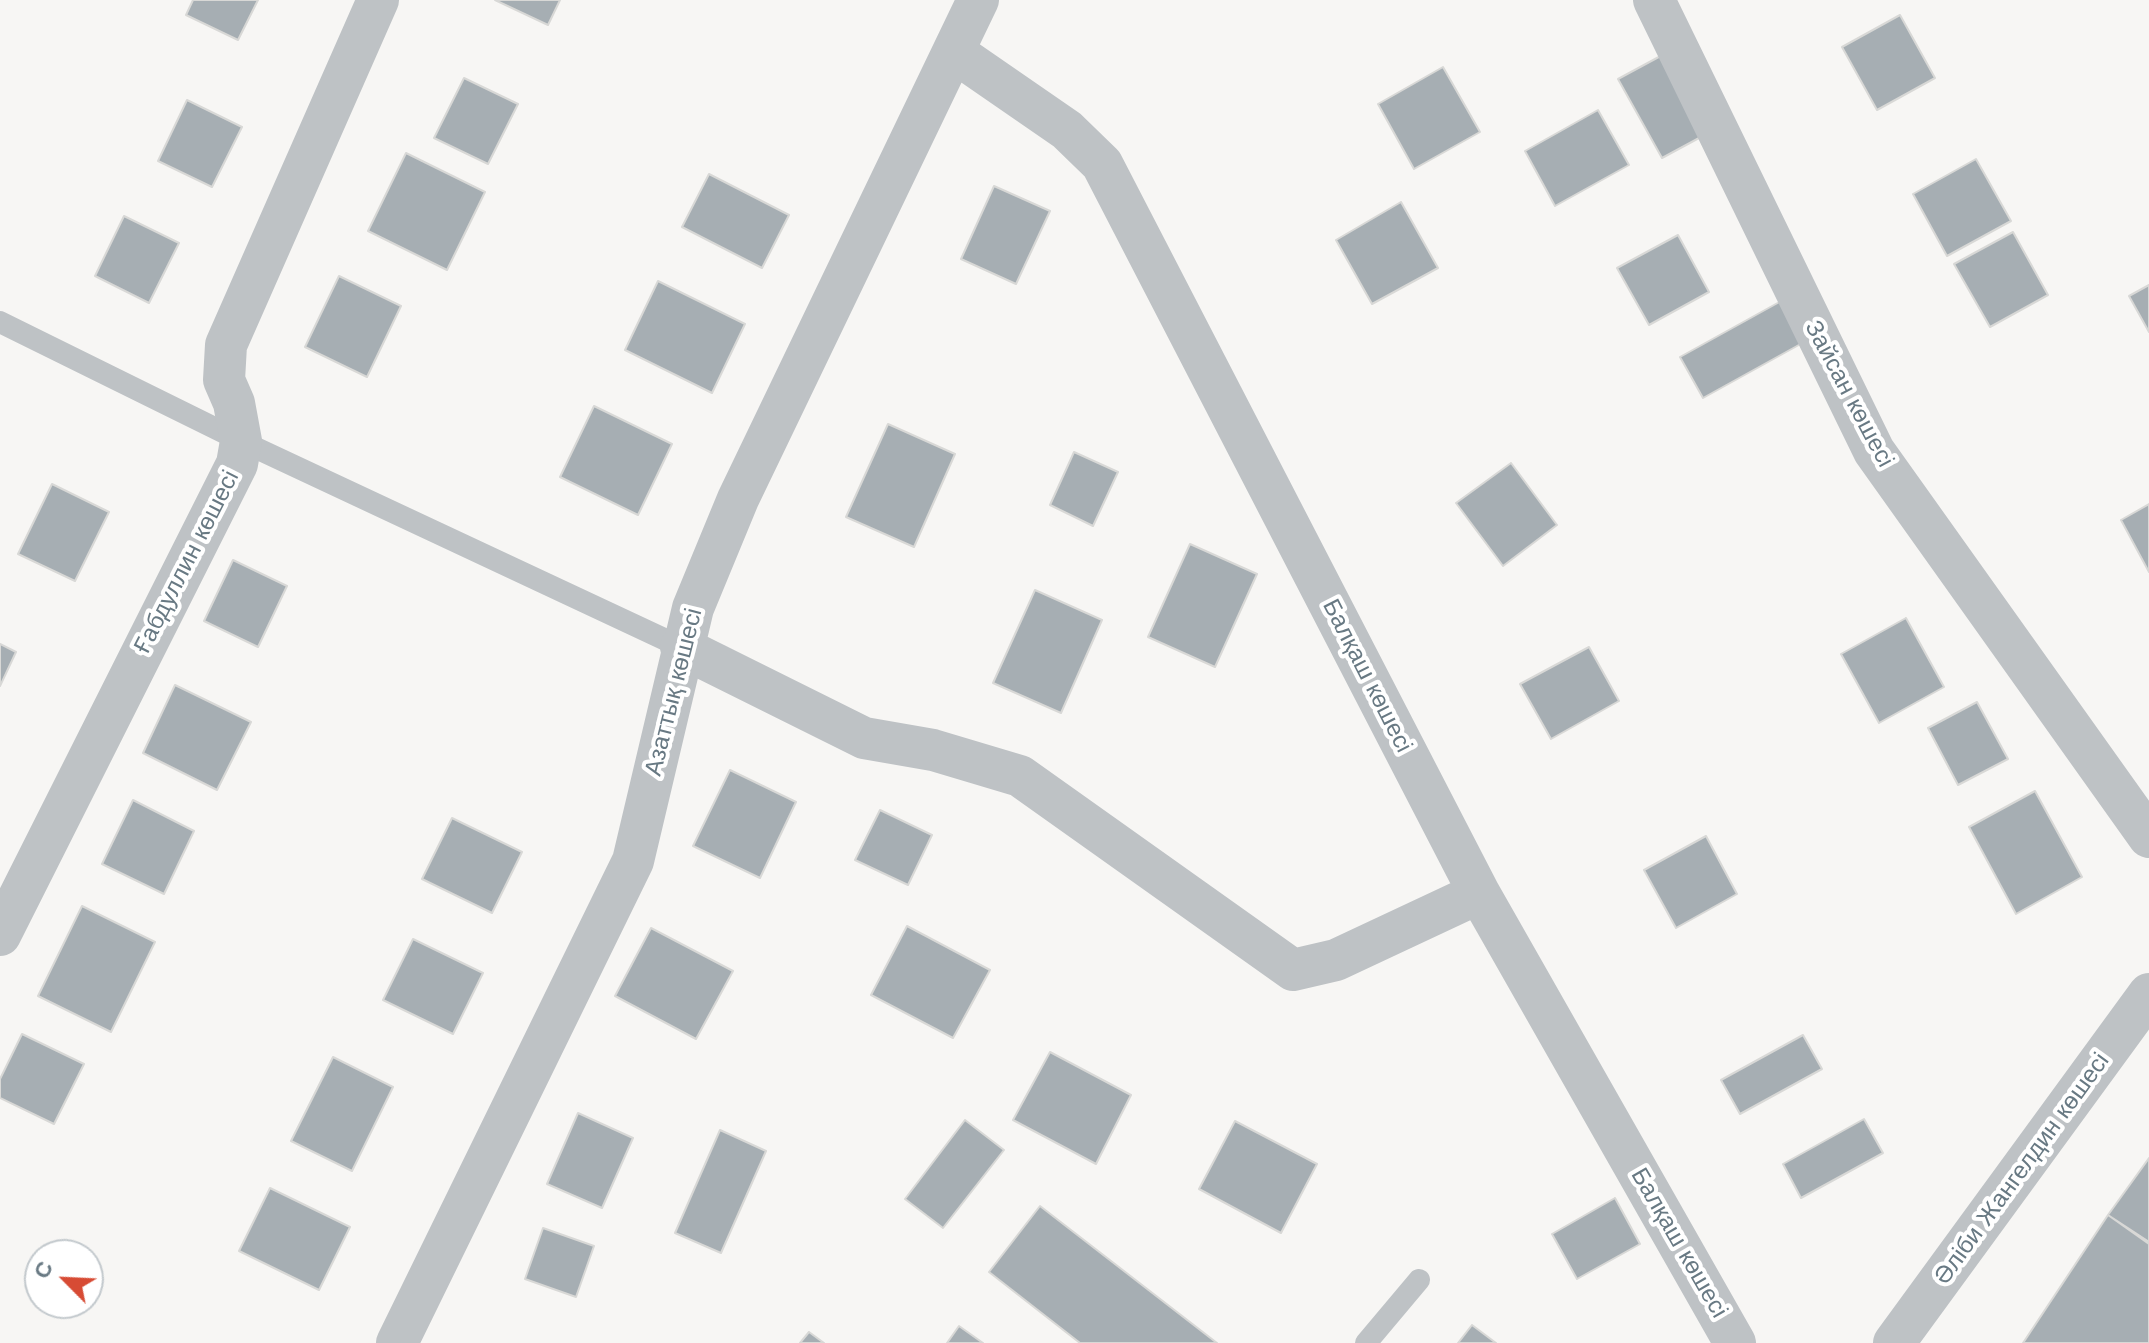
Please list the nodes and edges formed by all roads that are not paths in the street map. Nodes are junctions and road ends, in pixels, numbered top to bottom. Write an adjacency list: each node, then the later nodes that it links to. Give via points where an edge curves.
1 (378, 0): 6 (street, Ғабдуллин көшесі, via 226,345 224,380)
2 (978, 0): 4 (street, Азаттық көшесі)
3 (1654, 0): 8 (street, Зайсан көшесі, via 1874,451)
4 (954, 52): 7 (street, Азаттық көшесі, via 738,499); 9 (street, Балқаш көшесі, via 1067,130 1102,164)
5 (0, 322): 6 (lane)
6 (241, 441): 7 (lane); 10 (street, Ғабдуллин көшесі, via 237,464)
7 (681, 647): 9 (street, via 864,738 933,750 1020,776 1293,970 1336,960); 13 (street, Азаттық көшесі, via 633,861)
8 (2149, 837)
9 (1479, 893): 15 (street, Балқаш көшесі)
10 (0, 935)
11 (2149, 994): 16 (street, Әліби Жангелдин көшесі)
12 (1419, 1280): 14 (lane)
13 (397, 1343)
14 (1366, 1343)
15 (1735, 1343)
16 (1894, 1343)

